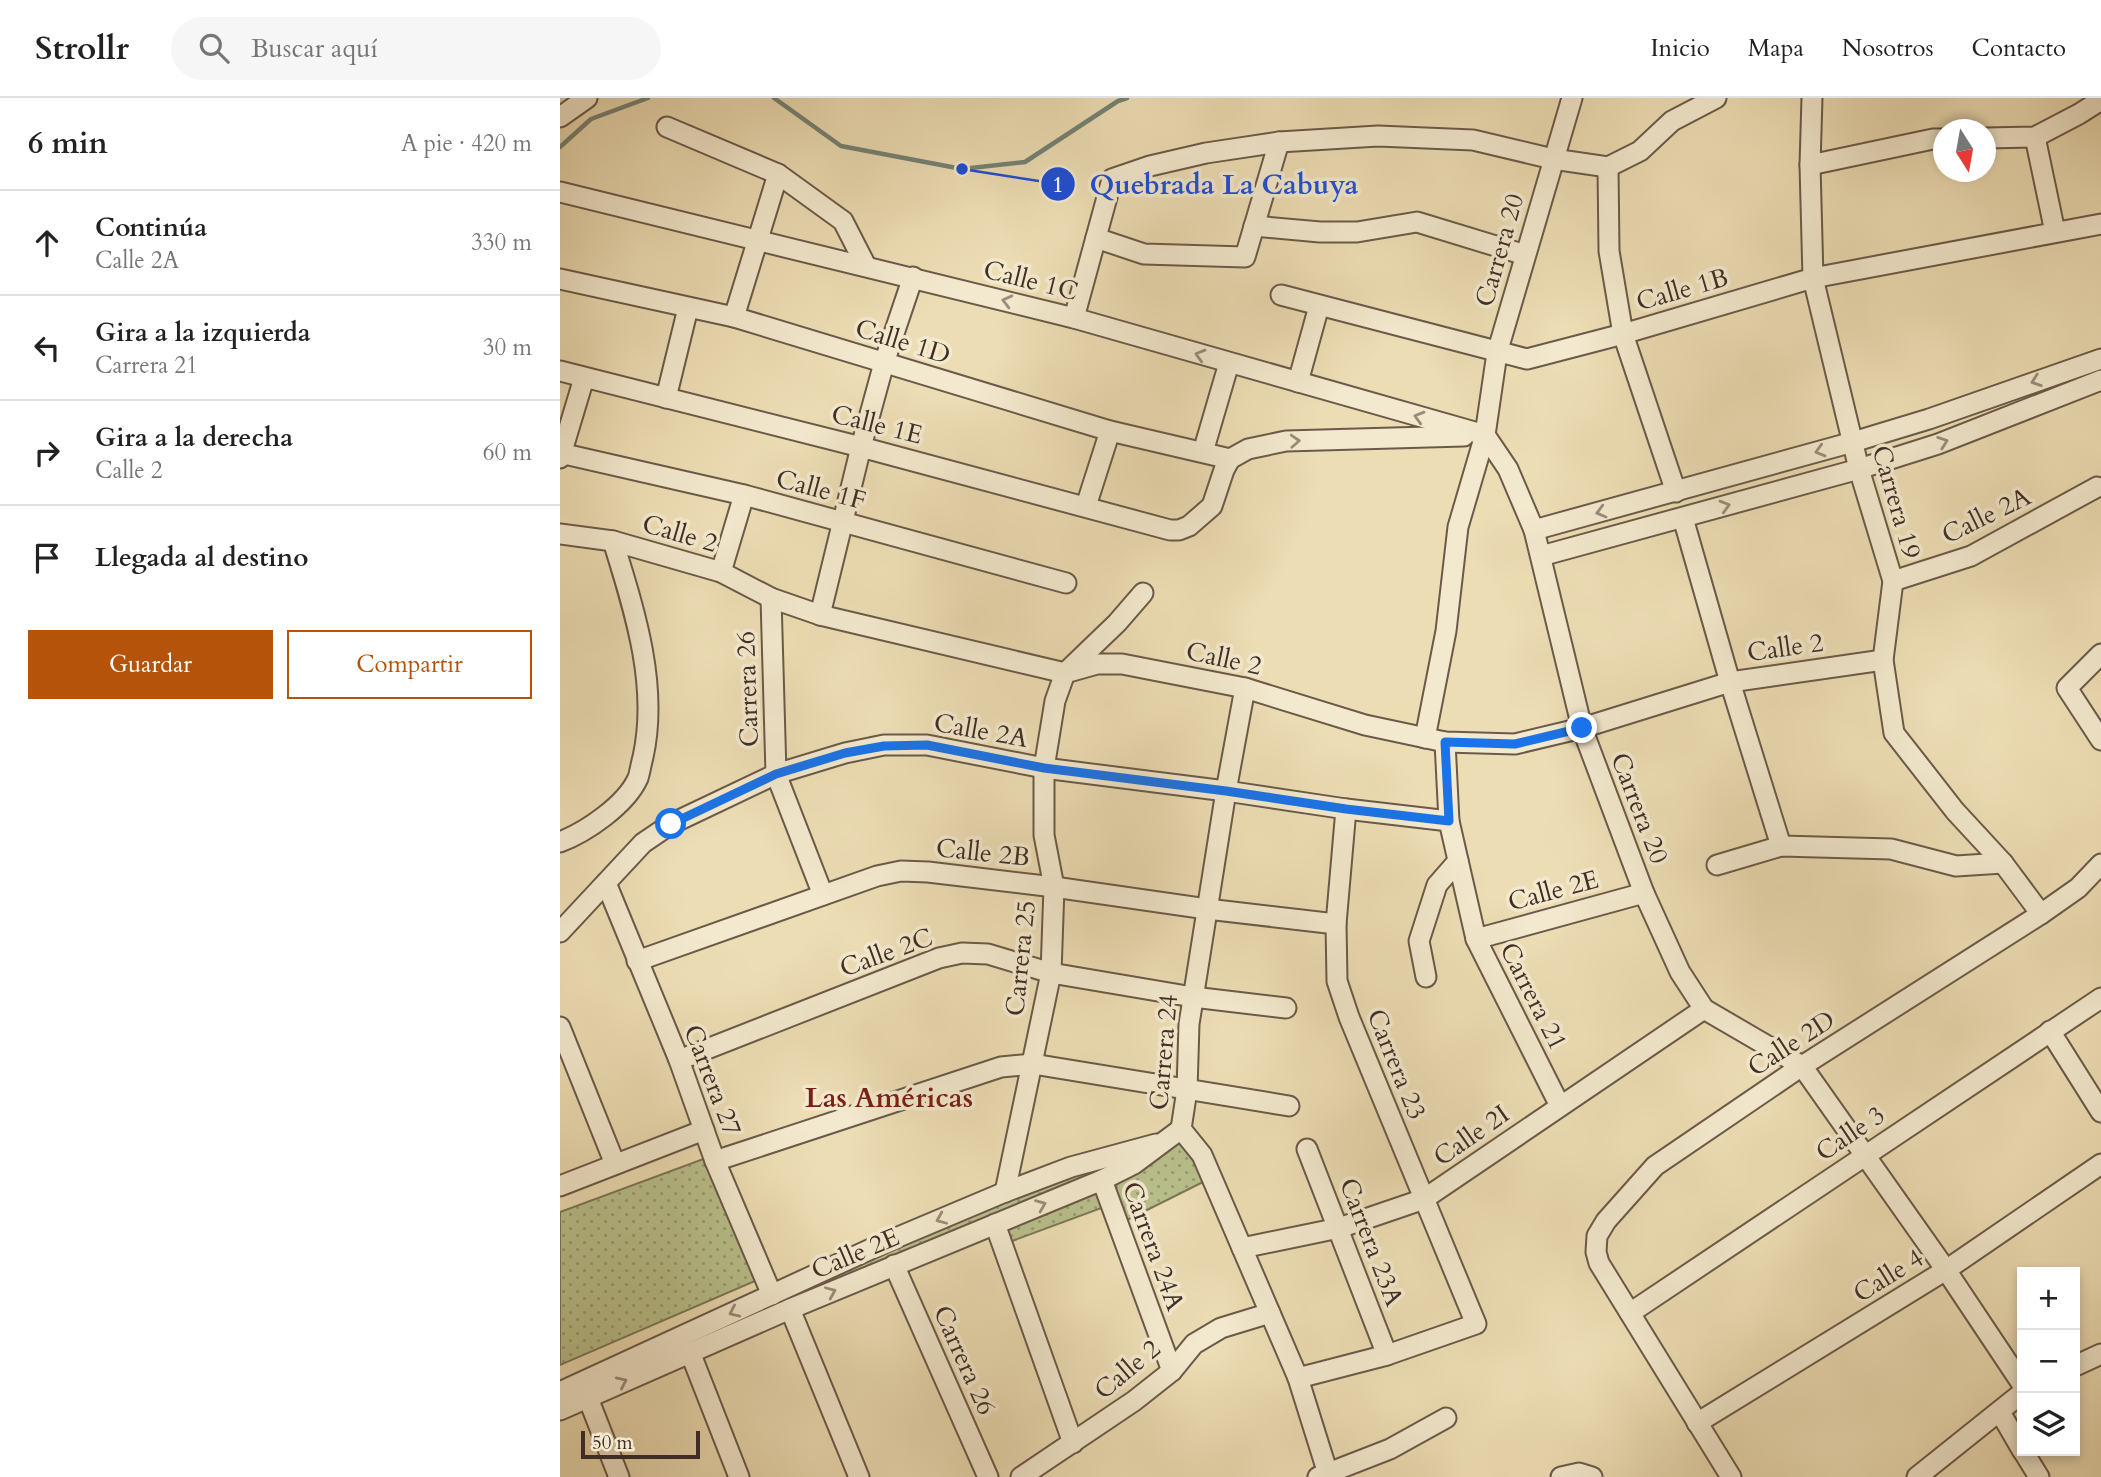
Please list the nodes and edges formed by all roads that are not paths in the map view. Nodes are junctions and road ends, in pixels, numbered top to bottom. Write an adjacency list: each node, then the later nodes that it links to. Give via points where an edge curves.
1 (587, 98): 6 (street)
2 (1572, 98): 12 (street, Carrera 20)
3 (1716, 98): 14 (street, via 1672,121 1640,150)
4 (1812, 98): 13 (street, Carrera 19)
5 (2101, 100): 8 (street)
6 (560, 117)
7 (667, 127): 15 (street)
8 (2035, 137): 9 (street); 19 (street)
9 (1996, 138)
10 (1933, 139): 13 (street)
11 (1279, 142): 12 (street, via 1378,136 1473,140); 18 (street); 20 (street, via 1206,153 1112,180)
12 (1553, 159): 14 (street); 22 (street, Carrera 20)
13 (1810, 165): 25 (street, Carrera 19)
14 (1608, 167): 32 (street, via 1609,251)
15 (778, 174): 21 (street); 23 (street, via 843,221)
16 (560, 192): 21 (street, Calle 1C)
17 (2101, 224): 19 (street, Calle 1B)
18 (1254, 226): 20 (street, via 1245,257 1144,254); 22 (street, via 1357,232 1417,222)
19 (2055, 232): 25 (street, Calle 1B)
20 (1096, 238): 31 (street)
21 (758, 240): 23 (street, Calle 1C); 30 (street)
22 (1525, 255): 33 (street, Carrera 20)
23 (866, 266): 24 (street, Calle 1C)
24 (913, 277): 31 (street, Calle 1C, one-way to 24); 35 (street)
25 (1813, 278): 32 (street, Calle 1B); 44 (street, Carrera 19)
26 (560, 279): 29 (street, Calle 1D)
27 (1282, 295): 28 (street, Calle 1B)
28 (1319, 306): 33 (street, Calle 1B); 40 (street)
29 (688, 308): 30 (street, Calle 1D); 41 (street)
30 (734, 317): 35 (street, Calle 1D)
31 (1074, 318): 36 (street, Calle 1C, one-way to 31)
32 (1623, 334): 33 (street, Calle 1B, via 1527,359); 51 (street)
33 (1497, 353): 43 (street, Carrera 20)
34 (2101, 359): 44 (street, one-way to 44)
35 (884, 363): 42 (street, Calle 1D); 45 (street)
36 (1229, 363): 40 (street, Calle 1C); 46 (street)
37 (560, 371): 38 (street, Calle 1E)
38 (584, 378): 41 (street, Calle 1E); 47 (street)
39 (2101, 380): 49 (street, one-way to 39, via 1938,444)
40 (1298, 382): 43 (street, Calle 1C, one-way to 40)
41 (666, 398): 45 (street, Calle 1E)
42 (1111, 431): 46 (street, Calle 1D); 53 (street)
43 (1485, 435): 48 (street, one-way to 43, via 1248,449 1286,441); 56 (street, Carrera 20, via 1508,469); 72 (street, via 1458,527 1446,631)
44 (1853, 442): 49 (street, Carrera 19); 51 (street, one-way to 51)
45 (861, 447): 53 (street, Calle 1E); 55 (street)
46 (1203, 452): 48 (street, Calle 1D)
47 (560, 455): 52 (street, Calle 1F)
48 (1230, 459): 53 (street, Calle 1E, via 1212,506 1180,530)
49 (1859, 469): 54 (street, one-way to 49); 61 (street, Carrera 19)
50 (2098, 486): 61 (street, Calle 2A, via 1971,556)
51 (1676, 492): 56 (street, one-way to 56)
52 (744, 495): 55 (street, Calle 1F); 60 (street)
53 (1086, 506)
54 (1683, 518): 59 (street); 69 (street)
55 (843, 522): 62 (street, Calle 1F); 65 (street)
56 (1534, 530): 59 (street, Carrera 20)
57 (560, 534): 58 (street, Calle 2)
58 (614, 541): 60 (street, Calle 2); 80 (street, via 636,618 646,687 647,738 638,778 619,804)
59 (1541, 556): 71 (street, Carrera 20)
60 (721, 572): 64 (street, Calle 2)
61 (1893, 581): 67 (street, Carrera 19)
62 (1066, 583)
63 (1143, 593): 68 (street, Carrera 25)
64 (771, 598): 65 (street, Calle 2); 76 (street, Carrera 26)
65 (820, 615): 68 (street, Calle 2)
66 (2101, 654): 73 (street, via 2067,688)
67 (1882, 660): 69 (street, Calle 2); 83 (street, Carrera 19, via 1894,733)
68 (1065, 673): 70 (street, Calle 2, via 1097,664 1122,664); 75 (street, Carrera 25, via 1055,701)
69 (1730, 682): 71 (street, Calle 2); 81 (street)
70 (1245, 688): 72 (street, Calle 2, via 1365,725); 77 (street, Carrera 24)
71 (1582, 728): 74 (street, Calle 2, via 1515,744); 88 (street, Carrera 20)
72 (1425, 738): 74 (street, Calle 2)
73 (2101, 740)
74 (1445, 742): 79 (street, Carrera 21)
75 (1044, 768): 76 (street, Calle 2A, via 927,745 845,753); 77 (street, Calle 2A); 87 (street, Carrera 25, via 1044,835)
76 (776, 774): 86 (street, Calle 2A, via 671,824 643,844); 89 (street, Carrera 26)
77 (1226, 791): 78 (street, Calle 2A); 90 (street, Carrera 24)
78 (1346, 809): 79 (street, Calle 2A); 92 (street, Carrera 23)
79 (1449, 821): 82 (street, Carrera 21)
80 (560, 842)
81 (1782, 846): 83 (street, via 1891,849 1956,866); 85 (street)
82 (1458, 861): 94 (street, Carrera 21); 97 (street, via 1437,885 1419,941)
83 (2003, 863): 91 (street, Carrera 19)
84 (2101, 864): 91 (street, Calle 2D, via 2078,888)
85 (1717, 865)
86 (606, 883): 93 (street, Calle 2A); 95 (street, Carrera 27)
87 (1054, 887): 89 (street, Calle 2B, via 901,871); 90 (street, Calle 2B); 96 (street, Carrera 25)
88 (1644, 893): 94 (street, Calle 2E); 101 (street, Carrera 20, via 1680,972)
89 (823, 895): 95 (street, Calle 2B)
90 (1207, 909): 92 (street, Calle 2B); 98 (street, Carrera 24)
91 (2041, 914): 106 (street, Calle 2D)
92 (1336, 924): 121 (street, Carrera 23, via 1337,981)
93 (560, 932)
94 (1476, 939): 109 (street, Carrera 21)
95 (637, 961): 104 (street, Carrera 27)
96 (1051, 973): 98 (street, Calle 2C); 104 (street, Calle 2C, via 988,954 939,958); 105 (street, Carrera 25)
97 (1426, 977)
98 (1194, 997): 100 (street, Calle 2C); 107 (street, Carrera 24)
99 (2101, 998): 103 (street, Calle 3)
100 (1286, 1008)
101 (1704, 1009): 106 (street, Carrera 20); 109 (street, Calle 2I)
102 (560, 1027): 116 (street)
103 (2050, 1031): 110 (street); 114 (street, Calle 3)
104 (678, 1060): 111 (street, Carrera 27)
105 (1032, 1063): 107 (street); 115 (street, via 1001,1067); 120 (street, Carrera 25)
106 (1802, 1066): 114 (street, Carrera 20); 129 (street, Calle 2D, via 1656,1166 1606,1221 1596,1252)
107 (1187, 1090): 108 (street); 112 (street, Carrera 24)
108 (1289, 1106)
109 (1560, 1106): 121 (street, Calle 2I)
110 (2101, 1112)
111 (704, 1130): 115 (street, Carrera 27); 116 (street)
112 (1175, 1135): 118 (street, Calle 2E, via 1135,1164); 120 (street, Calle 2E); 124 (street, Carrera 24, via 1202,1155)
113 (1307, 1149): 123 (street, Carrera 23A)
114 (1865, 1154): 126 (street, Carrera 20); 129 (street, Calle 3)
115 (715, 1161): 127 (street, Carrera 27)
116 (615, 1164): 119 (street)
117 (2101, 1164): 126 (street, Calle 4)
118 (1102, 1180): 122 (street, Calle 2E, one-way to 118); 135 (street, Carrera 24A)
119 (560, 1186)
120 (1005, 1192): 127 (street, Calle 2E, one-way to 127)
121 (1424, 1199): 123 (street, Calle 2I); 133 (street, Carrera 23, via 1476,1324)
122 (995, 1224): 125 (street, Calle 2E); 146 (street)
123 (1339, 1228): 124 (street, Calle 2I); 133 (street, Carrera 23A)
124 (1242, 1248): 130 (street, Carrera 24)
125 (894, 1265): 128 (street, Calle 2E, one-way to 125); 152 (street, Carrera 26)
126 (1946, 1270): 136 (street, Carrera 20); 144 (street, Calle 4)
127 (772, 1295): 138 (street, Calle 2E, one-way to 138)
128 (790, 1309): 131 (street, Calle 2E); 151 (street)
129 (1630, 1312): 144 (street, Calle 2D)
130 (1270, 1313): 135 (street, Calle 2, via 1221,1328 1194,1344); 137 (street, Carrera 24)
131 (690, 1352): 140 (street, Calle 2E, one-way to 131); 150 (street)
132 (2101, 1354): 134 (street)
133 (1387, 1355): 137 (street)
134 (2080, 1364)
135 (1172, 1371): 146 (street, Calle 2)
136 (2017, 1376)
137 (1298, 1378): 148 (street, Carrera 24)
138 (560, 1392)
139 (2017, 1397): 142 (street)
140 (588, 1398): 141 (street, Calle 2E); 149 (street)
141 (560, 1410)
142 (2000, 1412): 145 (street); 157 (street)
143 (1446, 1418): 148 (street, via 1390,1449)
144 (1697, 1423): 156 (street, Calle 2D)
145 (2017, 1440)
146 (1073, 1443): 153 (street, Calle 2)
147 (2027, 1456): 158 (street)
148 (1325, 1476)
149 (619, 1477)
150 (739, 1477)
151 (859, 1477)
152 (988, 1477)
153 (1021, 1477)
154 (1561, 1477): 155 (street, via 1579,1472)
155 (1592, 1477)
156 (1731, 1477)
157 (1917, 1477)
158 (2039, 1477)

